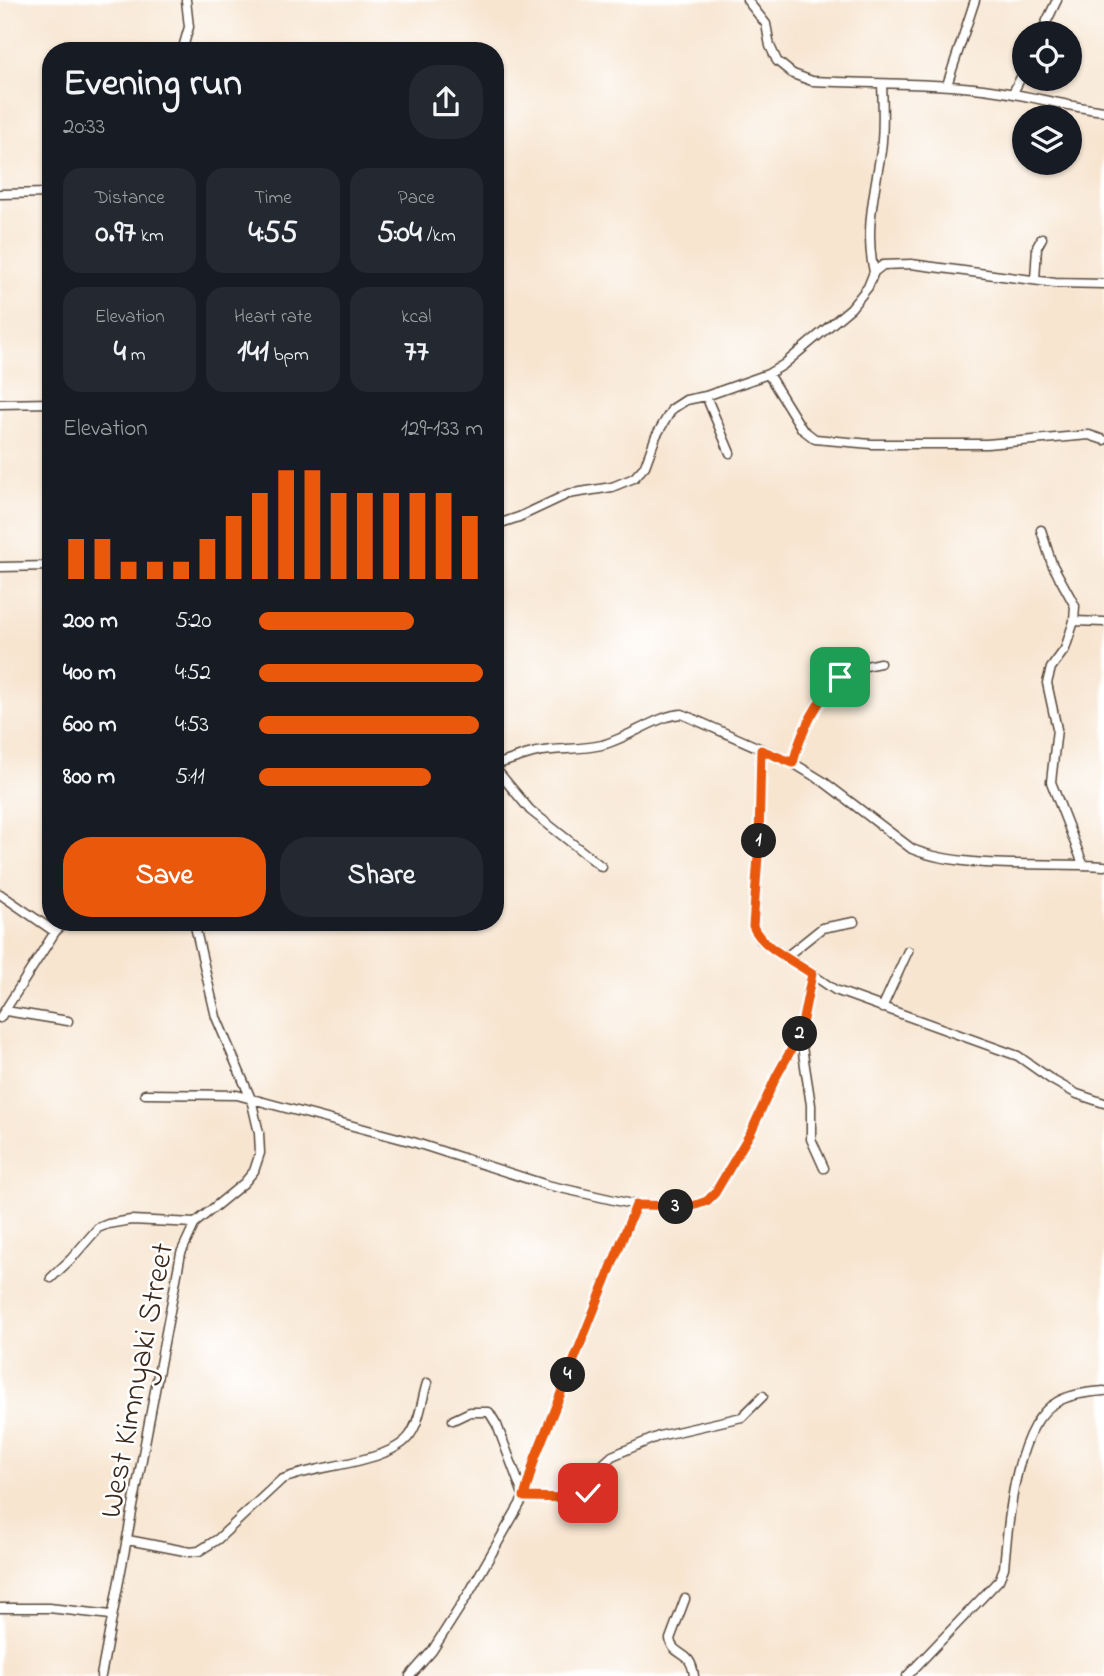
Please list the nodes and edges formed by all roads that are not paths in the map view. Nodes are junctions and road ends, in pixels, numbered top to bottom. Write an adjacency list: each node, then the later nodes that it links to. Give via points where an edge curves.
1 (186, 0): 6 (street, via 189,27)
2 (747, 0): 7 (street, via 765,24 777,61 793,74 812,81)
3 (975, 0): 8 (street)
4 (1056, 0): 5 (street)
5 (1046, 21)
6 (185, 42)
7 (882, 85): 8 (street); 14 (street, via 881,149 870,218)
8 (947, 85): 9 (street)
9 (1013, 93): 10 (street)
10 (1104, 111)
11 (42, 193): 12 (street)
12 (0, 194)
13 (1042, 238): 15 (street)
14 (874, 272): 15 (street, via 893,263); 17 (street, via 851,308)
15 (1035, 280): 16 (street)
16 (1104, 285)
17 (768, 374): 18 (street); 21 (street, via 802,429 815,439 987,444 1089,435)
18 (706, 396): 22 (street); 23 (street, via 672,409 645,466 634,478 612,487 568,494)
19 (42, 403): 20 (street)
20 (0, 404)
21 (1104, 440)
22 (730, 453)
23 (504, 522)
24 (1041, 530): 27 (street, via 1074,606)
25 (42, 566): 26 (street)
26 (0, 567)
27 (1073, 621): 28 (street); 34 (street, via 1047,683 1057,729 1051,782)
28 (1104, 622)
29 (880, 663): 31 (street, via 850,671 832,685 806,726)
30 (761, 750): 31 (street); 32 (street, via 693,717 673,714 603,745 538,751); 43 (street, via 753,926 761,940)
31 (793, 763): 34 (street, via 925,854 989,862)
32 (504, 764)
33 (504, 778): 36 (street, via 533,812)
34 (1083, 864): 35 (street)
35 (1104, 866)
36 (602, 867)
37 (0, 894): 39 (street)
38 (854, 922): 43 (street, via 822,928)
39 (42, 923)
40 (196, 931): 50 (street, West Kimnyaki Street, via 216,1017)
41 (55, 932): 46 (street)
42 (908, 951): 45 (street)
43 (787, 956): 44 (street)
44 (812, 974): 45 (street, via 835,990); 48 (street)
45 (882, 1007): 51 (street, via 1018,1056 1077,1094)
46 (3, 1014): 47 (street)
47 (68, 1021)
48 (800, 1034): 52 (street, via 811,1105 811,1139); 53 (street, via 727,1174 707,1201 693,1206)
49 (145, 1094): 50 (street, via 226,1094)
50 (251, 1099): 53 (street, via 547,1185); 54 (street, West Kimnyaki Street, via 259,1133 259,1161 244,1183)
51 (1104, 1103)
52 (824, 1168)
53 (636, 1205): 60 (street, via 535,1458)
54 (195, 1223): 55 (street, via 131,1220 108,1224 98,1228); 61 (street, West Kimnyaki Street, via 178,1266)
55 (51, 1278)
56 (427, 1383): 61 (street, via 416,1423 401,1444 281,1480 208,1547 190,1552)
57 (1104, 1391): 68 (street, via 1057,1402 1044,1411 1013,1488 999,1580)
58 (762, 1396): 60 (street, via 742,1417 627,1448 606,1461 593,1487 582,1496)
59 (453, 1420): 60 (street, via 478,1410 491,1414)
60 (524, 1497): 66 (street, via 449,1627)
61 (128, 1540): 64 (street, West Kimnyaki Street)
62 (685, 1599): 67 (street, via 670,1639 693,1663)
63 (0, 1608): 64 (street)
64 (111, 1615): 65 (street, West Kimnyaki Street)
65 (102, 1676)
66 (410, 1676)
67 (694, 1676)
68 (907, 1676)

